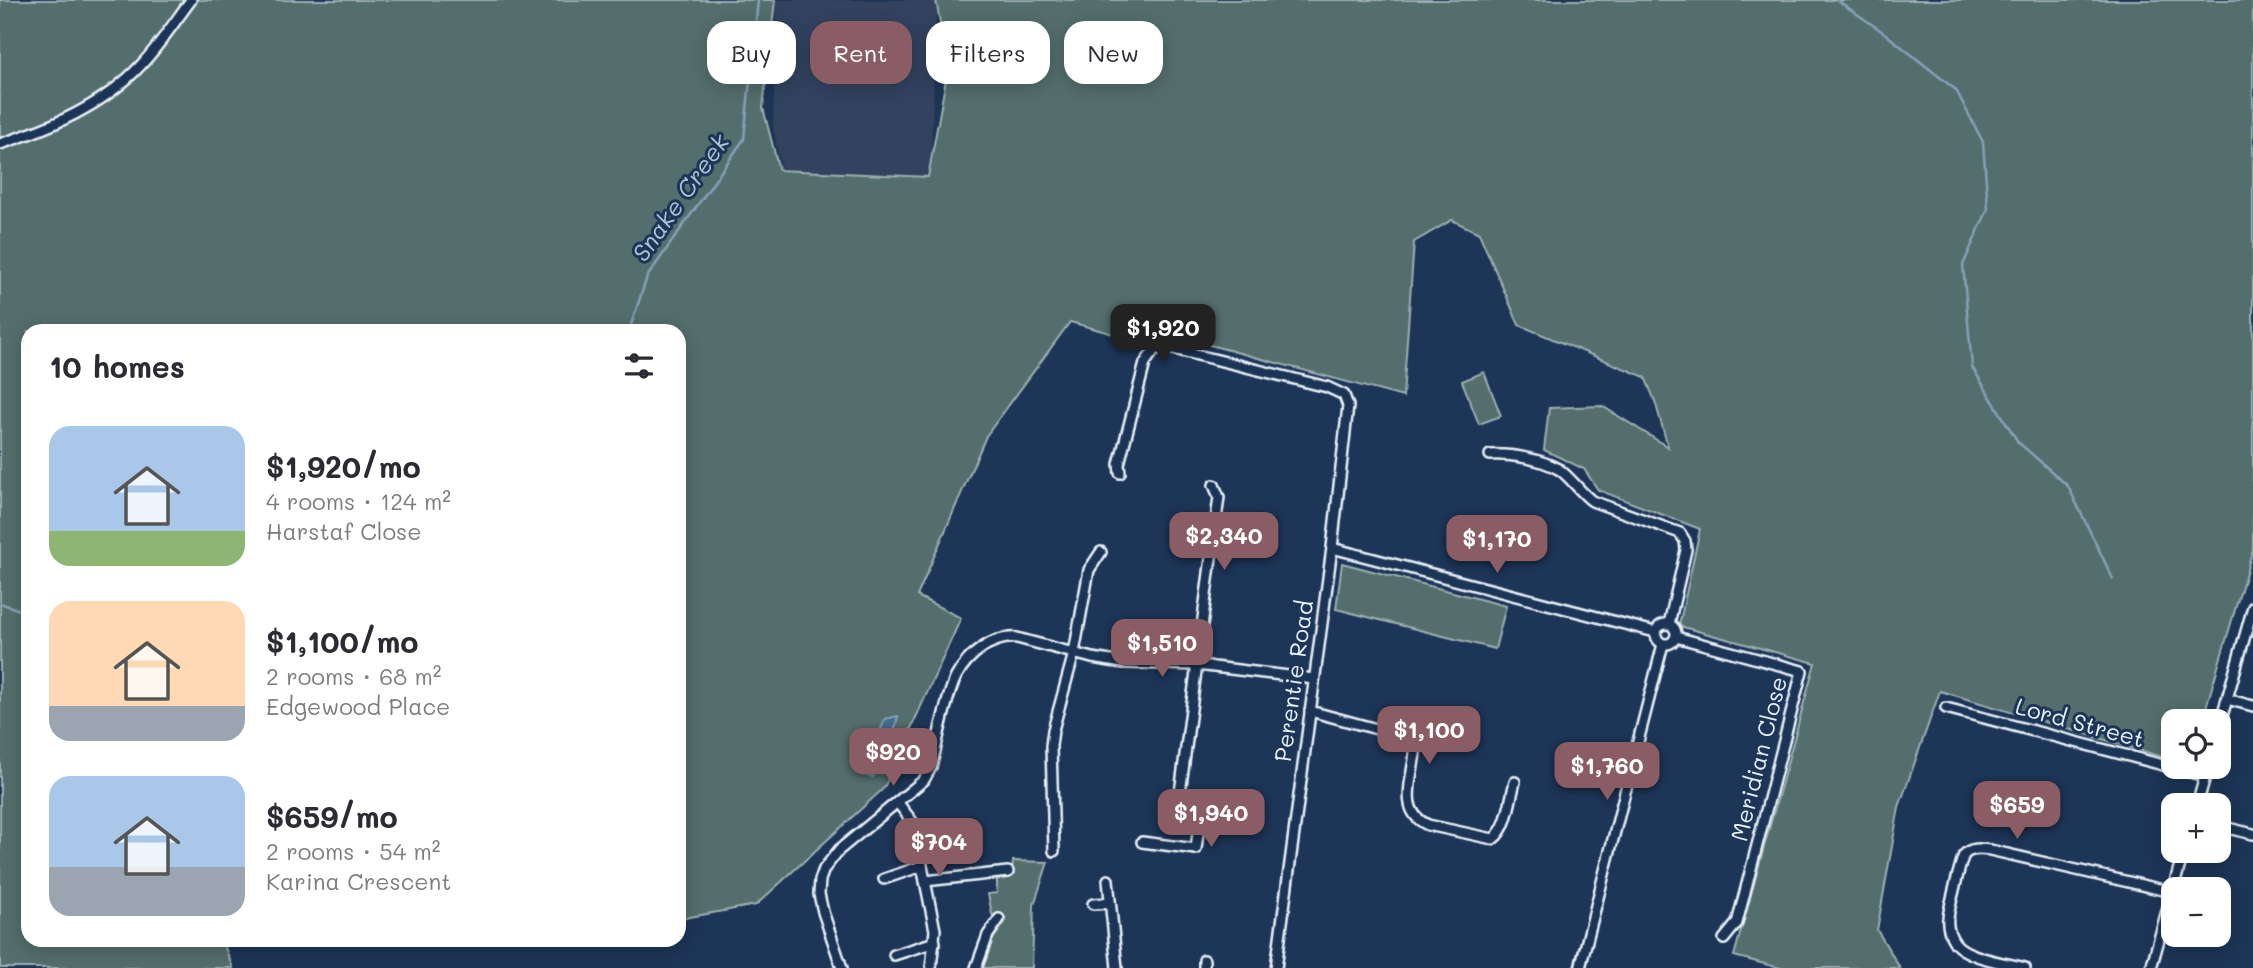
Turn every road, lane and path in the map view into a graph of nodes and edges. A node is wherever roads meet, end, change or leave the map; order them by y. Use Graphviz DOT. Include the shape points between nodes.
graph roads {
  1 [pos="191,0"];
  2 [pos="0,144"];
  3 [pos="1490,455"];
  4 [pos="1120,473"];
  5 [pos="1214,485"];
  6 [pos="1332,548"];
  7 [pos="1101,552"];
  8 [pos="2253,607"];
  9 [pos="1669,624"];
  10 [pos="1655,632"];
  11 [pos="1676,637"];
  12 [pos="1663,644"];
  13 [pos="1074,653"];
  14 [pos="1197,664"];
  15 [pos="1314,679"];
  16 [pos="2227,699"];
  17 [pos="2253,706"];
  18 [pos="1946,708"];
  19 [pos="2224,709"];
  20 [pos="1310,711"];
  21 [pos="2161,760"];
  22 [pos="1514,782"];
  23 [pos="898,803"];
  24 [pos="2231,829"];
  25 [pos="2253,834"];
  26 [pos="1142,842"];
  27 [pos="1054,851"];
  28 [pos="922,866"];
  29 [pos="1008,872"];
  30 [pos="884,879"];
  31 [pos="1108,880"];
  32 [pos="925,881"];
  33 [pos="2161,889"];
  34 [pos="1110,903"];
  35 [pos="1093,904"];
  36 [pos="999,919"];
  37 [pos="2161,930"];
  38 [pos="1724,939"];
  39 [pos="935,942"];
  40 [pos="894,956"];
  41 [pos="842,968"];
  42 [pos="931,968"];
  43 [pos="976,968"];
  44 [pos="1117,968"];
  45 [pos="1276,968"];
  46 [pos="1580,968"];
  47 [pos="2025,968"];
  48 [pos="2151,968"];
  1 -- 2 [label="street" via="142,64 102,99"];
  3 -- 9 [label="street" via="1508,454 1548,464 1592,501 1680,533 1686,550"];
  4 -- 6 [label="street, Perentie Road" via="1144,363 1155,349 1169,348 1340,391 1348,406"];
  5 -- 14 [label="street" via="1219,497"];
  6 -- 10 [label="street"];
  6 -- 15 [label="street, Perentie Road"];
  7 -- 13 [label="street" via="1089,570"];
  8 -- 16 [label="street"];
  9 -- 10 [label="street"];
  9 -- 11 [label="street"];
  10 -- 12 [label="street"];
  11 -- 12 [label="street"];
  11 -- 38 [label="street, Meridian Close" via="1802,671 1737,923"];
  12 -- 46 [label="street"];
  13 -- 14 [label="street" via="1123,663"];
  13 -- 23 [label="street" via="1005,637 979,650 956,677 931,767 924,780"];
  13 -- 27 [label="street" via="1051,746"];
  14 -- 15 [label="street"];
  14 -- 26 [label="street" via="1180,793 1191,799 1200,818 1196,849"];
  15 -- 20 [label="street, Perentie Road"];
  16 -- 17 [label="street"];
  16 -- 19 [label="street"];
  18 -- 21 [label="street, Lord Street"];
  20 -- 22 [label="street" via="1410,738 1415,754 1409,804 1418,821 1428,825 1493,839 1503,828"];
  20 -- 45 [label="street, Perentie Road"];
  23 -- 28 [label="street" via="915,824"];
  23 -- 41 [label="street" via="839,850 820,880 823,912"];
  24 -- 25 [label="street"];
  28 -- 30 [label="street"];
  28 -- 32 [label="street"];
  29 -- 32 [label="street"];
  31 -- 34 [label="street"];
  32 -- 39 [label="street"];
  33 -- 47 [label="street" via="1990,850 1971,850 1960,868 1948,918 1950,935 1967,952"];
  34 -- 35 [label="street"];
  34 -- 44 [label="street"];
  36 -- 43 [label="street"];
  37 -- 48 [label="street"];
  39 -- 40 [label="street"];
  39 -- 42 [label="street"];
}
